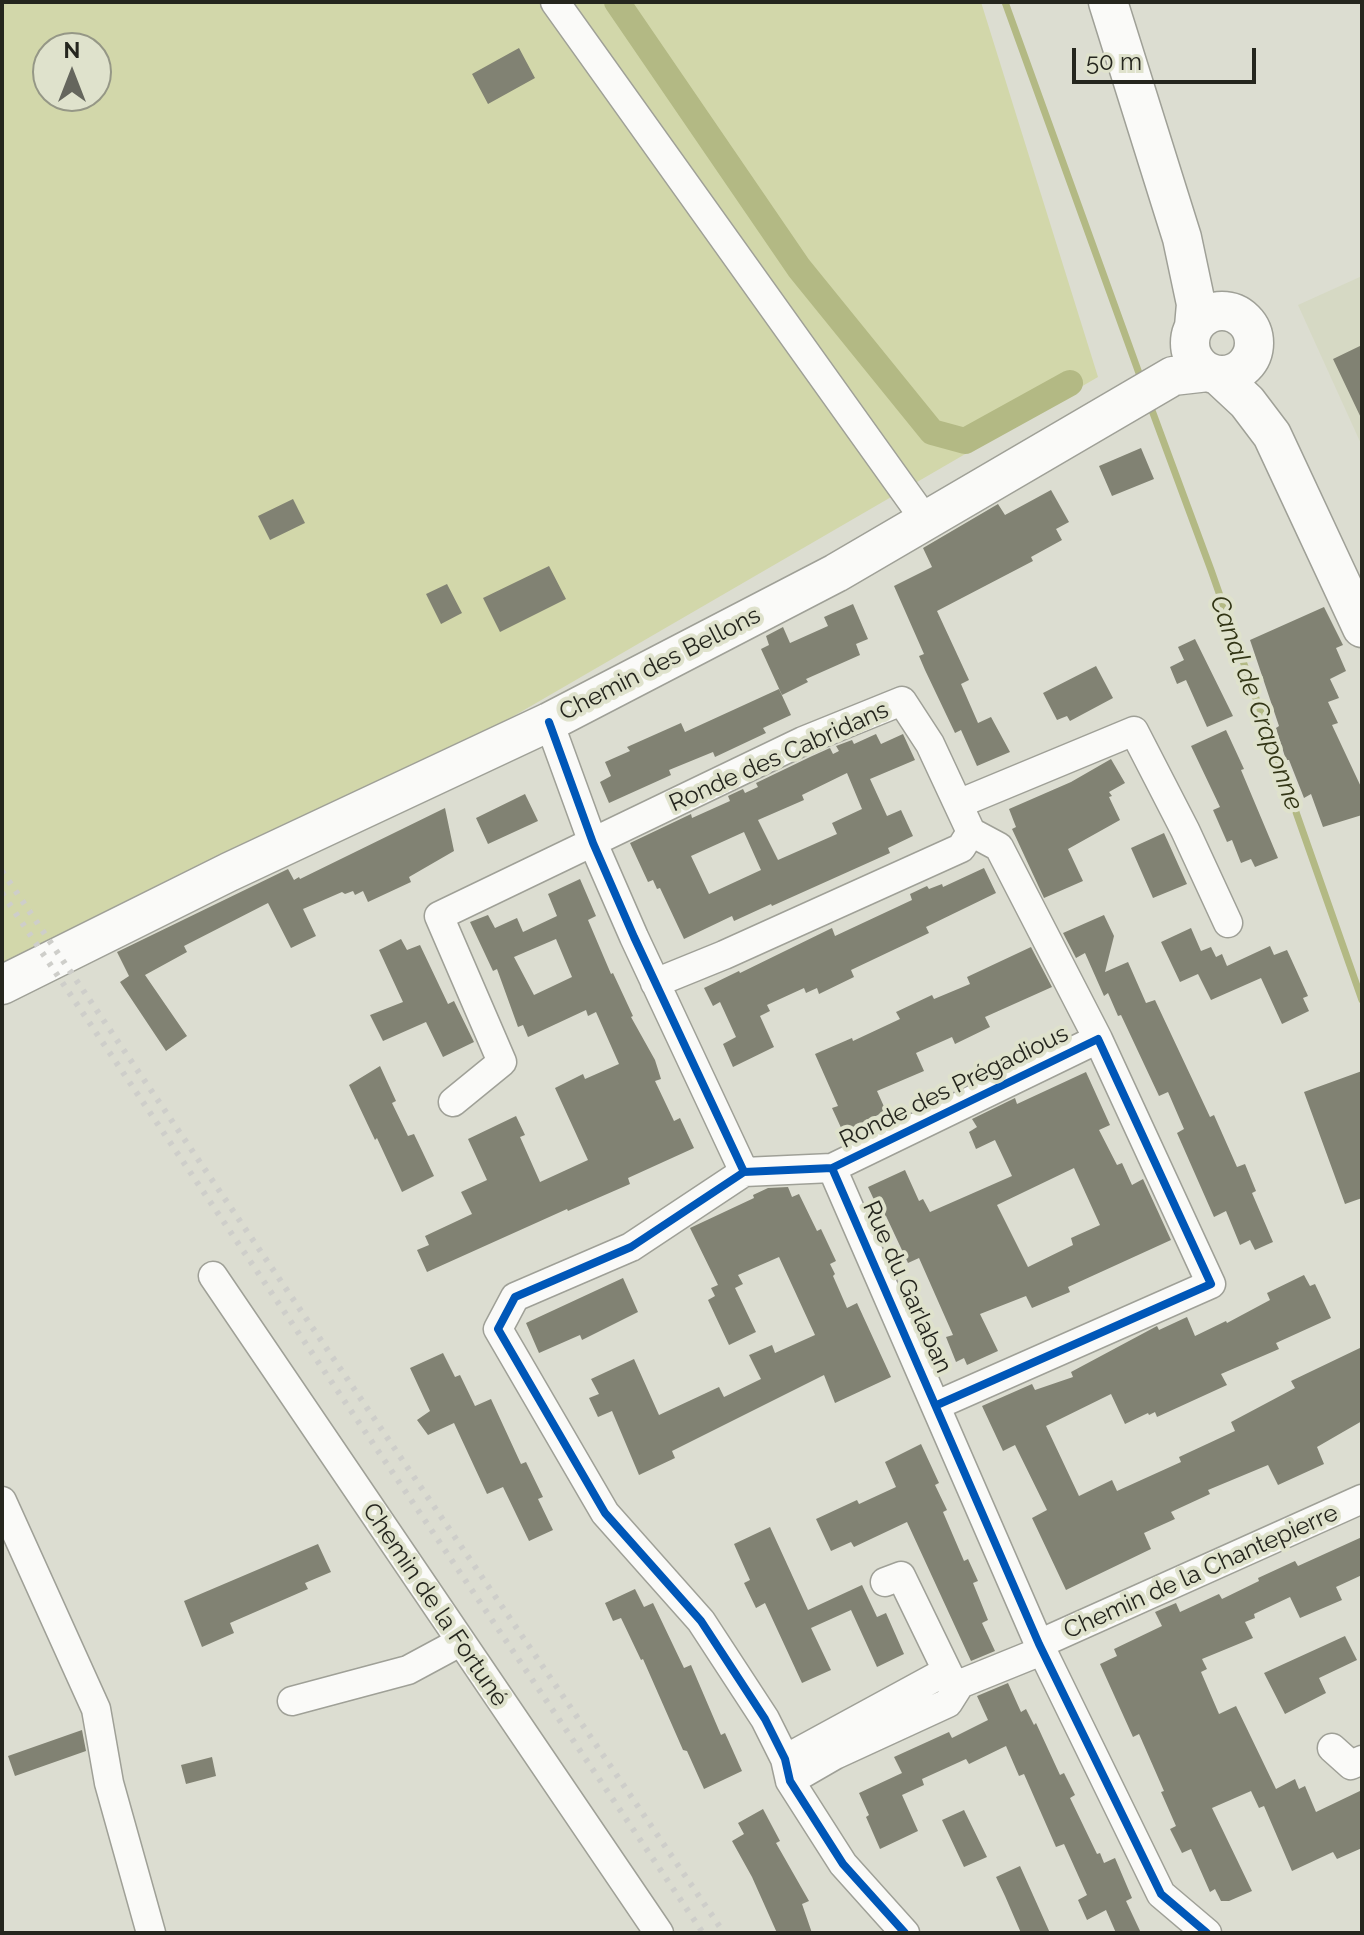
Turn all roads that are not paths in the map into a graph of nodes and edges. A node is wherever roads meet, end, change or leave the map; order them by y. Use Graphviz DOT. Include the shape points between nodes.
graph roads {
  1 [pos="555,2"];
  2 [pos="1108,2"];
  3 [pos="1182,238"];
  4 [pos="1231,312"];
  5 [pos="1253,354"];
  6 [pos="1197,360"];
  7 [pos="1272,435"];
  8 [pos="926,521"];
  9 [pos="1362,628"];
  10 [pos="549,722"];
  11 [pos="958,804"];
  12 [pos="971,832"];
  13 [pos="593,843"];
  14 [pos="1228,923"];
  15 [pos="655,983"];
  16 [pos="2,985"];
  17 [pos="1098,1039"];
  18 [pos="453,1102"];
  19 [pos="832,1168"];
  20 [pos="744,1172"];
  21 [pos="213,1276"];
  22 [pos="937,1405"];
  23 [pos="1362,1499"];
  24 [pos="2,1501"];
  25 [pos="885,1582"];
  26 [pos="460,1642"];
  27 [pos="1042,1647"];
  28 [pos="955,1680"];
  29 [pos="292,1701"];
  30 [pos="1332,1748"];
  31 [pos="1362,1760"];
  32 [pos="788,1770"];
  33 [pos="151,1933"];
  34 [pos="659,1933"];
  35 [pos="905,1933"];
  36 [pos="1207,1933"];
  1 -- 8 [label="street"];
  2 -- 3 [label="main road"];
  3 -- 4 [label="main road" via="1214,298"];
  3 -- 6 [label="main road" via="1196,304"];
  4 -- 5 [label="main road" via="1248,324"];
  4 -- 6 [label="main road" via="1210,313"];
  5 -- 6 [label="main road" via="1239,371"];
  5 -- 7 [label="main road"];
  6 -- 7 [label="main road" via="1247,402"];
  6 -- 8 [label="main road, Chemin des Bellons"];
  7 -- 9 [label="main road"];
  8 -- 10 [label="main road, Chemin des Bellons"];
  10 -- 13 [label="street"];
  10 -- 16 [label="main road, Chemin des Bellons"];
  11 -- 12 [label="street, Ronde des Cabridans"];
  11 -- 13 [label="street, Ronde des Cabridans" via="930,744 902,701 803,741"];
  11 -- 14 [label="street" via="1134,731"];
  12 -- 15 [label="street" via="961,848"];
  12 -- 17 [label="street" via="999,847"];
  13 -- 15 [label="street"];
  13 -- 18 [label="street" via="439,916 502,1062"];
  15 -- 20 [label="street"];
  17 -- 19 [label="street, Ronde des Prégadious"];
  17 -- 22 [label="street, Ronde des Prégadious" via="1211,1284"];
  19 -- 20 [label="street"];
  19 -- 22 [label="street, Rue du Garlaban"];
  20 -- 32 [label="street" via="631,1247 515,1297 498,1329 605,1513 701,1621 746,1689"];
  21 -- 26 [label="street, Chemin de la Fortuné"];
  22 -- 27 [label="street, Rue du Garlaban"];
  23 -- 27 [label="street, Chemin de la Chantepierre"];
  24 -- 33 [label="street" via="96,1709 109,1783"];
  25 -- 28 [label="street" via="901,1576"];
  26 -- 29 [label="street" via="408,1670"];
  26 -- 34 [label="street, Chemin de la Fortuné"];
  27 -- 28 [label="street, Chemin de la Chantepierre"];
  27 -- 36 [label="street, Rue du Garlaban" via="1161,1894"];
  28 -- 32 [label="street" via="948,1703 835,1755"];
  30 -- 31 [label="street" via="1351,1765"];
  32 -- 35 [label="street" via="843,1864"];
}
